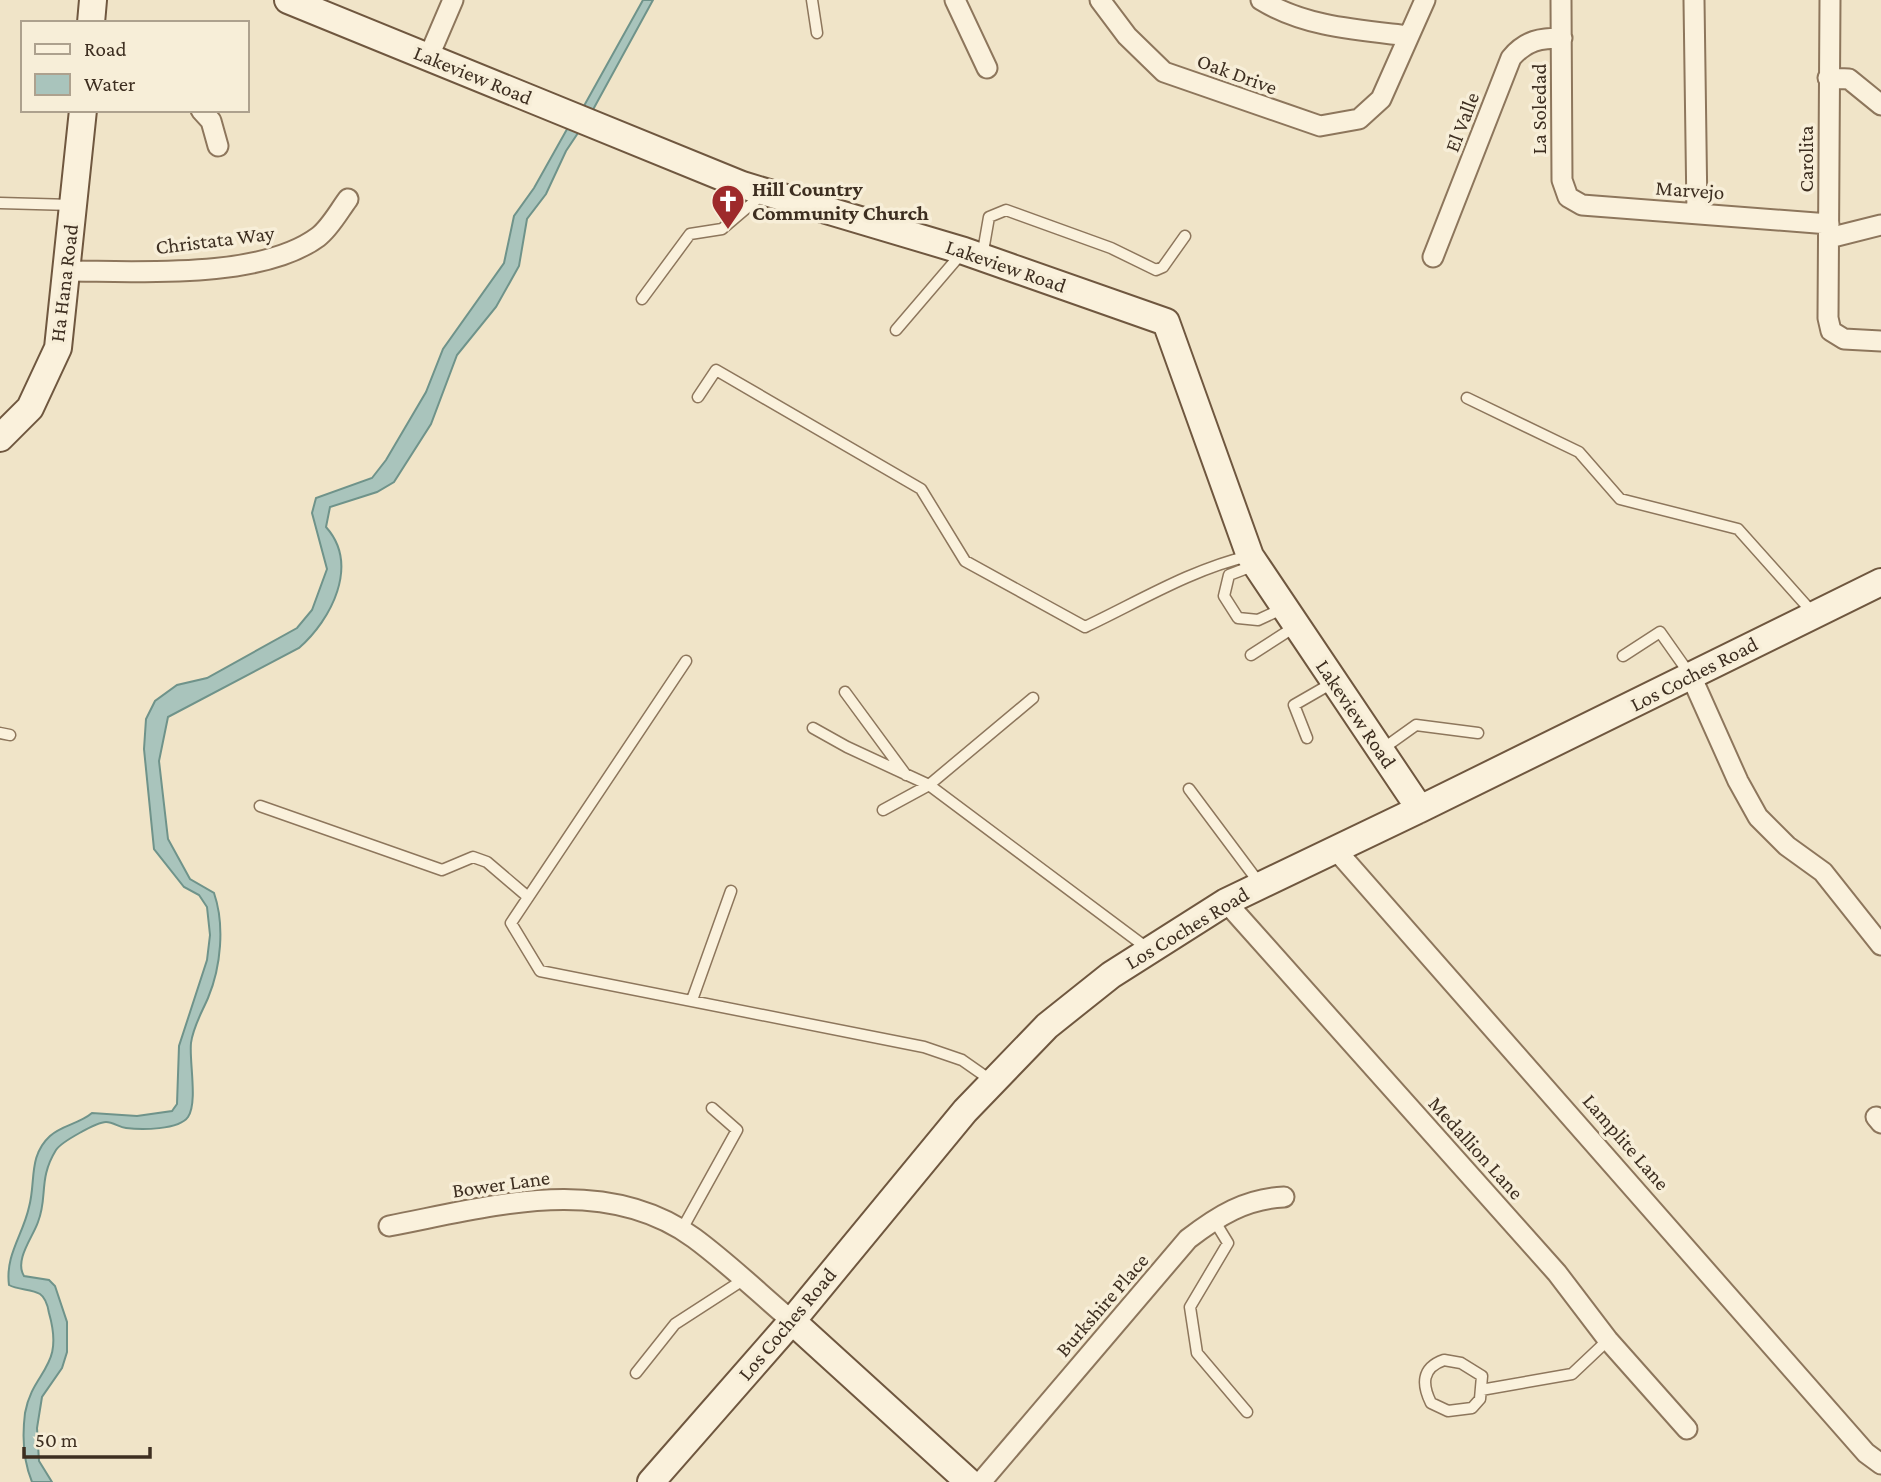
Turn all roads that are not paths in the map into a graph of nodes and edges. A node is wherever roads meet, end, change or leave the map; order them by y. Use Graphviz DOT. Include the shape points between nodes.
graph roads {
  1 [pos="93,0"];
  2 [pos="288,0"];
  3 [pos="453,0"];
  4 [pos="812,0"];
  5 [pos="955,0"];
  6 [pos="1100,0"];
  7 [pos="1261,0"];
  8 [pos="1425,0"];
  9 [pos="1561,0"];
  10 [pos="1694,0"];
  11 [pos="1830,0"];
  12 [pos="91,21"];
  13 [pos="817,33"];
  14 [pos="1409,36"];
  15 [pos="1562,38"];
  16 [pos="429,56"];
  17 [pos="988,68"];
  18 [pos="1828,78"];
  19 [pos="1881,105"];
  20 [pos="83,112"];
  21 [pos="203,112"];
  22 [pos="218,146"];
  23 [pos="1562,180"];
  24 [pos="765,192"];
  25 [pos="348,199"];
  26 [pos="0,203"];
  27 [pos="73,205"];
  28 [pos="1698,212"];
  29 [pos="1881,225"];
  30 [pos="1829,231"];
  31 [pos="1185,236"];
  32 [pos="973,254"];
  33 [pos="1433,257"];
  34 [pos="65,271"];
  35 [pos="642,299"];
  36 [pos="897,330"];
  37 [pos="1881,341"];
  38 [pos="698,397"];
  39 [pos="1466,398"];
  40 [pos="0,438"];
  41 [pos="1253,560"];
  42 [pos="1881,582"];
  43 [pos="1813,614"];
  44 [pos="1290,616"];
  45 [pos="1251,655"];
  46 [pos="1623,656"];
  47 [pos="686,661"];
  48 [pos="1691,676"];
  49 [pos="1335,682"];
  50 [pos="845,692"];
  51 [pos="1033,698"];
  52 [pos="813,728"];
  53 [pos="1478,733"];
  54 [pos="1307,738"];
  55 [pos="1380,750"];
  56 [pos="906,776"];
  57 [pos="929,785"];
  58 [pos="1189,789"];
  59 [pos="260,806"];
  60 [pos="1420,809"];
  61 [pos="883,810"];
  62 [pos="1336,850"];
  63 [pos="1261,884"];
  64 [pos="731,891"];
  65 [pos="528,897"];
  66 [pos="1226,902"];
  67 [pos="1881,945"];
  68 [pos="1148,949"];
  69 [pos="692,1000"];
  70 [pos="992,1081"];
  71 [pos="712,1108"];
  72 [pos="1284,1197"];
  73 [pos="1214,1219"];
  74 [pos="389,1226"];
  75 [pos="681,1231"];
  76 [pos="743,1280"];
  77 [pos="792,1321"];
  78 [pos="1608,1340"];
  79 [pos="636,1373"];
  80 [pos="1481,1390"];
  81 [pos="1248,1412"];
  82 [pos="1687,1429"];
  83 [pos="1881,1464"];
  84 [pos="650,1482"];
  85 [pos="969,1482"];
  86 [pos="981,1482"];
  1 -- 12 [label="street"];
  2 -- 16 [label="street, Lakeview Road"];
  3 -- 16 [label="street"];
  4 -- 13 [label="lane"];
  5 -- 17 [label="street"];
  6 -- 14 [label="street, Oak Drive" via="1127,36 1164,72 1320,126 1359,119 1381,99"];
  7 -- 14 [label="street" via="1329,27"];
  8 -- 14 [label="street"];
  9 -- 15 [label="street, La Soledad"];
  10 -- 28 [label="street"];
  11 -- 18 [label="street, Carolita"];
  15 -- 23 [label="street, La Soledad"];
  15 -- 33 [label="street, El Valle" via="1540,38 1520,47 1511,58"];
  16 -- 24 [label="street, Lakeview Road"];
  18 -- 19 [label="street" via="1849,79"];
  18 -- 30 [label="street, Carolita"];
  20 -- 27 [label="street, Ha Hana Road"];
  21 -- 22 [label="street" via="211,121"];
  23 -- 28 [label="street, Marvejo" via="1569,197 1582,205"];
  24 -- 32 [label="street, Lakeview Road"];
  24 -- 35 [label="lane" via="722,229 690,234"];
  25 -- 34 [label="street, Christata Way" via="320,235 294,252 270,259 183,271"];
  26 -- 27 [label="lane"];
  27 -- 34 [label="street, Ha Hana Road"];
  28 -- 30 [label="street, Marvejo"];
  29 -- 30 [label="street, Marvejo"];
  30 -- 37 [label="street, Carolita" via="1831,331 1844,339"];
  31 -- 32 [label="lane" via="1156,270 1111,248 1006,210 989,217"];
  32 -- 36 [label="lane"];
  32 -- 41 [label="street, Lakeview Road" via="1166,322"];
  34 -- 40 [label="street, Ha Hana Road" via="58,348 30,408"];
  38 -- 41 [label="lane" via="716,370 921,489 965,561 1085,627 1226,561"];
  39 -- 43 [label="lane" via="1579,452 1620,499 1738,529"];
  41 -- 44 [label="street, Lakeview Road"];
  41 -- 44 [label="lane" via="1229,575 1224,596 1238,618"];
  42 -- 43 [label="street, Los Coches Road"];
  43 -- 48 [label="street, Los Coches Road"];
  44 -- 45 [label="lane"];
  44 -- 49 [label="street, Lakeview Road"];
  46 -- 48 [label="lane" via="1660,632"];
  47 -- 65 [label="lane"];
  48 -- 60 [label="street, Los Coches Road"];
  48 -- 67 [label="street" via="1758,817 1823,872"];
  49 -- 54 [label="lane" via="1294,705"];
  49 -- 55 [label="street, Lakeview Road"];
  50 -- 56 [label="lane"];
  51 -- 57 [label="lane"];
  52 -- 56 [label="lane"];
  53 -- 55 [label="lane" via="1416,725"];
  55 -- 60 [label="street, Lakeview Road"];
  56 -- 57 [label="lane"];
  57 -- 61 [label="lane"];
  57 -- 68 [label="lane"];
  58 -- 63 [label="lane"];
  59 -- 65 [label="lane" via="442,870 473,857 487,862"];
  60 -- 62 [label="street, Los Coches Road"];
  62 -- 63 [label="street, Los Coches Road"];
  62 -- 83 [label="street, Lamplite Lane" via="1866,1453"];
  63 -- 66 [label="street, Los Coches Road"];
  64 -- 69 [label="lane"];
  65 -- 69 [label="lane" via="511,923 540,971"];
  66 -- 68 [label="street, Los Coches Road"];
  66 -- 78 [label="street, Medallion Lane" via="1557,1273"];
  68 -- 70 [label="street, Los Coches Road" via="1074,1003"];
  69 -- 70 [label="lane" via="924,1047 962,1060"];
  70 -- 77 [label="street, Los Coches Road"];
  71 -- 75 [label="lane" via="737,1130"];
  72 -- 73 [label="street, Burkshire Place" via="1250,1202"];
  73 -- 81 [label="lane" via="1228,1243 1190,1307 1197,1353"];
  73 -- 86 [label="street, Burkshire Place" via="1188,1240"];
  74 -- 75 [label="street, Bower Lane" via="536,1199 570,1198 616,1203"];
  75 -- 76 [label="street, Bower Lane"];
  76 -- 77 [label="street, Bower Lane"];
  76 -- 79 [label="lane" via="676,1324"];
  77 -- 84 [label="street, Los Coches Road"];
  77 -- 85 [label="street"];
  78 -- 80 [label="lane" via="1572,1374"];
  78 -- 82 [label="street, Medallion Lane"];
  80 -- 80 [label="lane" via="1482,1376 1461,1363 1444,1360 1427,1373 1423,1387 1431,1403 1448,1411 1472,1408"];
}
